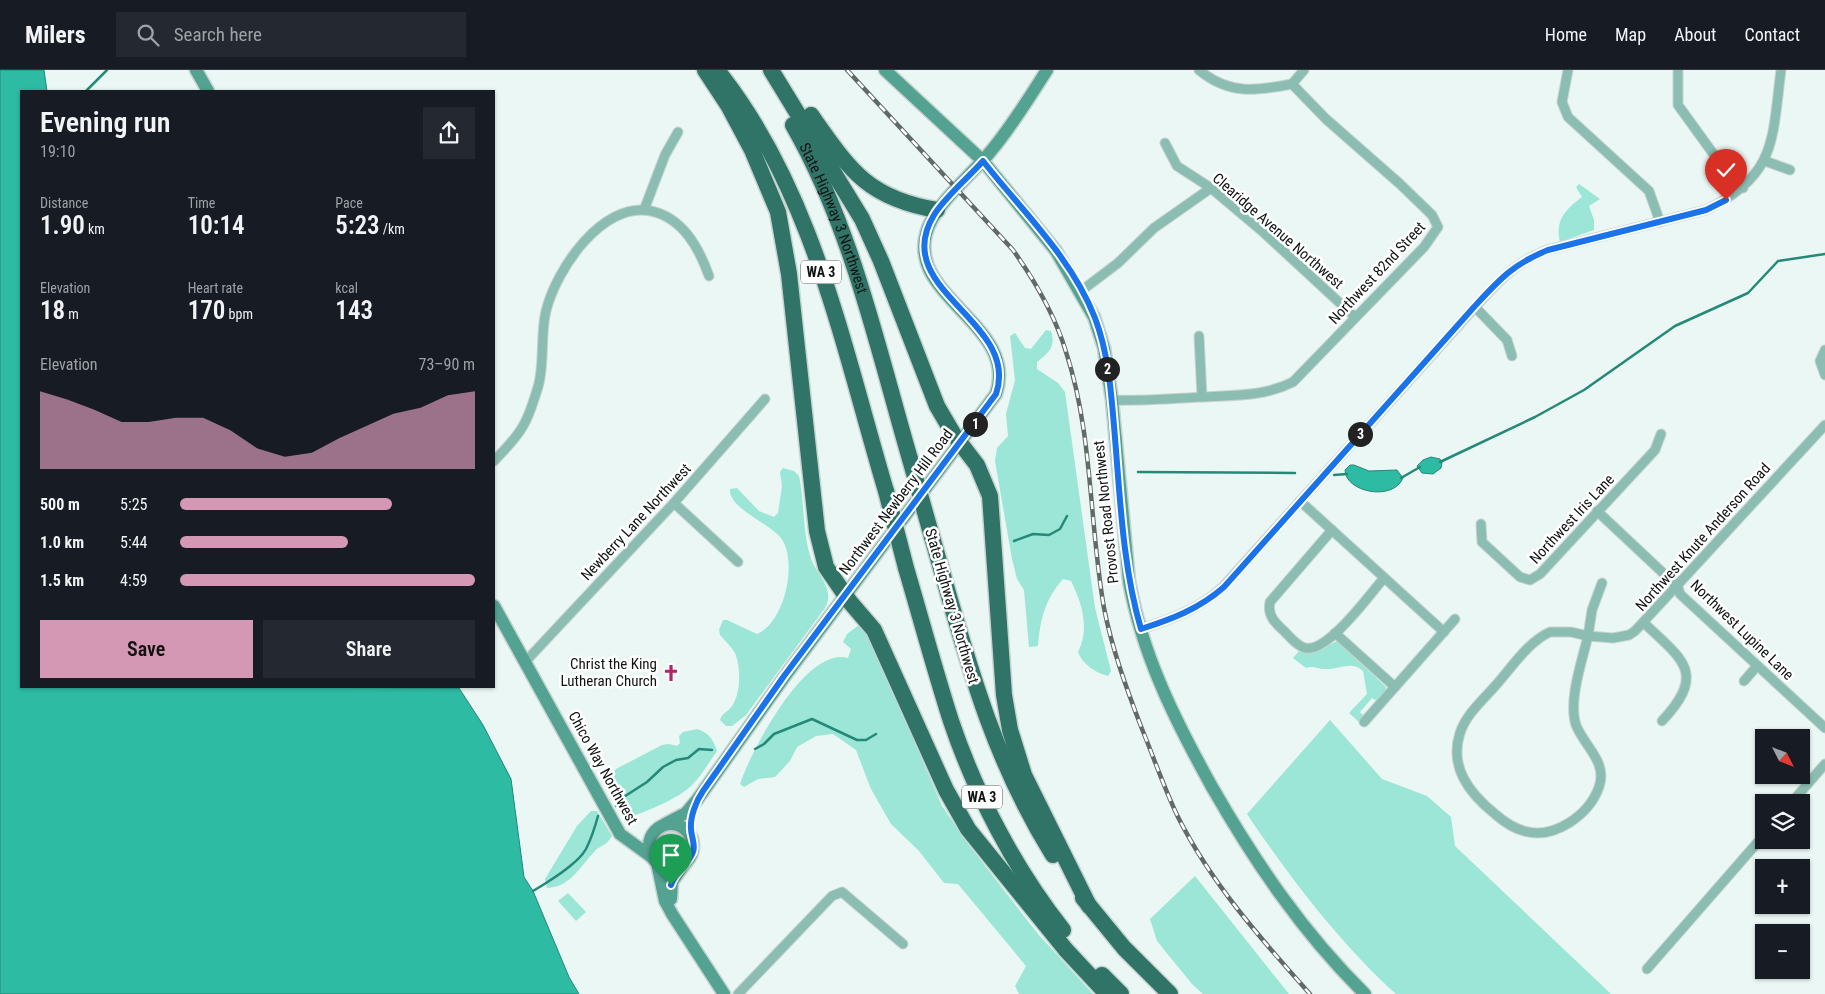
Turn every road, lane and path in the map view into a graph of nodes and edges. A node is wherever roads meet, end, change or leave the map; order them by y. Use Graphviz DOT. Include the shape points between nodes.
graph roads {
  1 [pos="196,70"];
  2 [pos="705,70"];
  3 [pos="717,70"];
  4 [pos="759,70"];
  5 [pos="771,70"];
  6 [pos="780,70"];
  7 [pos="1047,70"];
  8 [pos="1199,70"];
  9 [pos="1304,70"];
  10 [pos="1568,70"];
  11 [pos="1780,70"];
  12 [pos="888,71"];
  13 [pos="1678,71"];
  14 [pos="1292,84"];
  15 [pos="207,90"];
  16 [pos="678,132"];
  17 [pos="1165,143"];
  18 [pos="983,161"];
  19 [pos="1765,161"];
  20 [pos="1790,170"];
  21 [pos="1211,188"];
  22 [pos="1743,188"];
  23 [pos="644,210"];
  24 [pos="938,210"];
  25 [pos="1660,222"];
  26 [pos="709,276"];
  27 [pos="1080,291"];
  28 [pos="1474,307"];
  29 [pos="1355,317"];
  30 [pos="1199,336"];
  31 [pos="1825,350"];
  32 [pos="1512,356"];
  33 [pos="1825,375"];
  34 [pos="1202,397"];
  35 [pos="765,398"];
  36 [pos="1112,400"];
  37 [pos="1825,425"];
  38 [pos="1661,434"];
  39 [pos="961,444"];
  40 [pos="495,460"];
  41 [pos="1300,501"];
  42 [pos="674,503"];
  43 [pos="1597,511"];
  44 [pos="1481,524"];
  45 [pos="1332,530"];
  46 [pos="738,562"];
  47 [pos="1384,578"];
  48 [pos="1602,584"];
  49 [pos="1678,587"];
  50 [pos="846,596"];
  51 [pos="495,608"];
  52 [pos="1455,619"];
  53 [pos="1644,622"];
  54 [pos="1141,629"];
  55 [pos="1444,632"];
  56 [pos="1336,633"];
  57 [pos="1588,636"];
  58 [pos="525,662"];
  59 [pos="1756,666"];
  60 [pos="1744,681"];
  61 [pos="1395,687"];
  62 [pos="1662,721"];
  63 [pos="1364,722"];
  64 [pos="1825,728"];
  65 [pos="1825,764"];
  66 [pos="1799,794"];
  67 [pos="697,800"];
  68 [pos="660,828"];
  69 [pos="693,839"];
  70 [pos="626,840"];
  71 [pos="1755,845"];
  72 [pos="655,861"];
  73 [pos="684,864"];
  74 [pos="1088,906"];
  75 [pos="672,914"];
  76 [pos="903,944"];
  77 [pos="1647,969"];
  78 [pos="724,994"];
  79 [pos="738,994"];
  80 [pos="1107,994"];
  81 [pos="1121,994"];
  82 [pos="1170,994"];
  83 [pos="1365,994"];
  1 -- 15 [label="main road"];
  2 -- 50 [label="highway" via="752,150 778,212 787,254 818,540 826,567"];
  3 -- 81 [label="highway, State Highway 3 Northwest / WA 3, bridge" via="768,148 811,242 951,720 980,792 1010,850 1046,908"];
  4 -- 74 [label="highway, State Highway 3 Northwest / WA 3, bridge" via="812,158 836,213 977,693 998,750 1039,832"];
  5 -- 39 [label="highway" via="862,219 937,406"];
  6 -- 24 [label="highway" via="839,155 859,178 895,199"];
  7 -- 18 [label="main road, Northwest Newberry Hill Road"];
  8 -- 14 [label="street" via="1234,90"];
  9 -- 14 [label="street"];
  10 -- 25 [label="street" via="1562,102 1568,117 1649,191"];
  11 -- 19 [label="street" via="1770,147"];
  12 -- 18 [label="main road, Provost Road Northwest"];
  13 -- 22 [label="street" via="1678,105"];
  14 -- 29 [label="street, Northwest 82nd Street" via="1326,119 1400,184 1432,216 1438,227 1424,247"];
  16 -- 23 [label="street" via="665,155"];
  17 -- 21 [label="street, Clearidge Avenue Northwest" via="1178,166"];
  18 -- 24 [label="main road, Northwest Newberry Hill Road"];
  18 -- 27 [label="main road, Provost Road Northwest" via="1056,251"];
  19 -- 20 [label="street"];
  19 -- 22 [label="street"];
  21 -- 27 [label="street" via="1154,228 1118,263"];
  21 -- 29 [label="street, Clearidge Avenue Northwest"];
  22 -- 25 [label="street" via="1706,210"];
  23 -- 26 [label="street" via="660,213 691,238"];
  23 -- 40 [label="street" via="632,211 605,224 568,260 546,311 539,384 530,411 524,426"];
  24 -- 39 [label="main road, Northwest Newberry Hill Road" via="925,237 927,265 990,344 999,366 996,394"];
  25 -- 28 [label="street" via="1592,238 1526,259"];
  27 -- 36 [label="main road, Provost Road Northwest" via="1094,317 1104,348"];
  28 -- 32 [label="street" via="1507,340"];
  28 -- 41 [label="street"];
  29 -- 34 [label="street, Northwest 82nd Street" via="1293,382 1265,393"];
  30 -- 34 [label="street"];
  31 -- 33 [label="street" via="1820,361"];
  34 -- 36 [label="street, Northwest 82nd Street"];
  35 -- 42 [label="street, Newberry Lane Northwest"];
  36 -- 54 [label="main road, Provost Road Northwest" via="1126,560"];
  37 -- 49 [label="street, Northwest Knute Anderson Road"];
  38 -- 43 [label="street, Northwest Iris Lane" via="1655,450"];
  39 -- 50 [label="main road, Northwest Newberry Hill Road"];
  39 -- 74 [label="highway" via="977,465 990,496 1004,695 1014,745 1024,775"];
  41 -- 45 [label="street"];
  41 -- 54 [label="street" via="1214,596 1185,614"];
  42 -- 46 [label="street"];
  42 -- 58 [label="street, Newberry Lane Northwest"];
  43 -- 44 [label="street, Northwest Iris Lane" via="1540,574 1530,580 1520,577 1482,542"];
  43 -- 49 [label="street, Northwest Lupine Lane"];
  45 -- 47 [label="street"];
  45 -- 56 [label="street" via="1274,594 1269,606 1275,623 1304,648 1319,647"];
  47 -- 55 [label="street"];
  47 -- 56 [label="street"];
  48 -- 57 [label="street" via="1592,610"];
  49 -- 53 [label="street, Northwest Knute Anderson Road"];
  49 -- 59 [label="street, Northwest Lupine Lane" via="1680,594"];
  50 -- 67 [label="main road, Northwest Newberry Hill Road"];
  50 -- 80 [label="highway" via="874,630 946,790 968,829 1066,950"];
  51 -- 58 [label="main road, Chico Way Northwest"];
  52 -- 55 [label="street"];
  53 -- 57 [label="street, Northwest Knute Anderson Road" via="1622,638"];
  53 -- 62 [label="street" via="1678,656 1687,677 1684,692 1675,708"];
  54 -- 83 [label="main road, Provost Road Northwest" via="1156,676 1190,748 1240,835 1289,909"];
  55 -- 61 [label="street"];
  56 -- 61 [label="street"];
  57 -- 57 [label="street, Northwest Knute Anderson Road" via="1571,632 1550,632 1541,636 1465,720 1460,731 1457,761 1467,787 1498,817 1524,832 1538,833 1567,824 1593,800 1600,785 1600,767 1576,725 1573,711"];
  58 -- 70 [label="main road, Chico Way Northwest"];
  59 -- 60 [label="street"];
  59 -- 64 [label="street, Northwest Lupine Lane"];
  61 -- 63 [label="street"];
  65 -- 66 [label="street"];
  67 -- 68 [label="main road, Northwest Newberry Hill Road" via="686,813"];
  67 -- 69 [label="main road, Northwest Newberry Hill Road" via="690,828"];
  68 -- 69 [label="main road" via="681,825"];
  68 -- 70 [label="main road, Chico Way Northwest" via="642,840"];
  68 -- 72 [label="main road" via="649,846"];
  69 -- 73 [label="main road" via="692,853"];
  70 -- 72 [label="main road, Chico Way Northwest"];
  71 -- 77 [label="street"];
  72 -- 73 [label="main road" via="670,868"];
  72 -- 75 [label="main road"];
  73 -- 75 [label="main road" via="671,885"];
  74 -- 82 [label="highway, State Highway 3 Northwest / WA 3"];
  75 -- 78 [label="main road"];
  76 -- 79 [label="street" via="842,892 832,896"];
}
